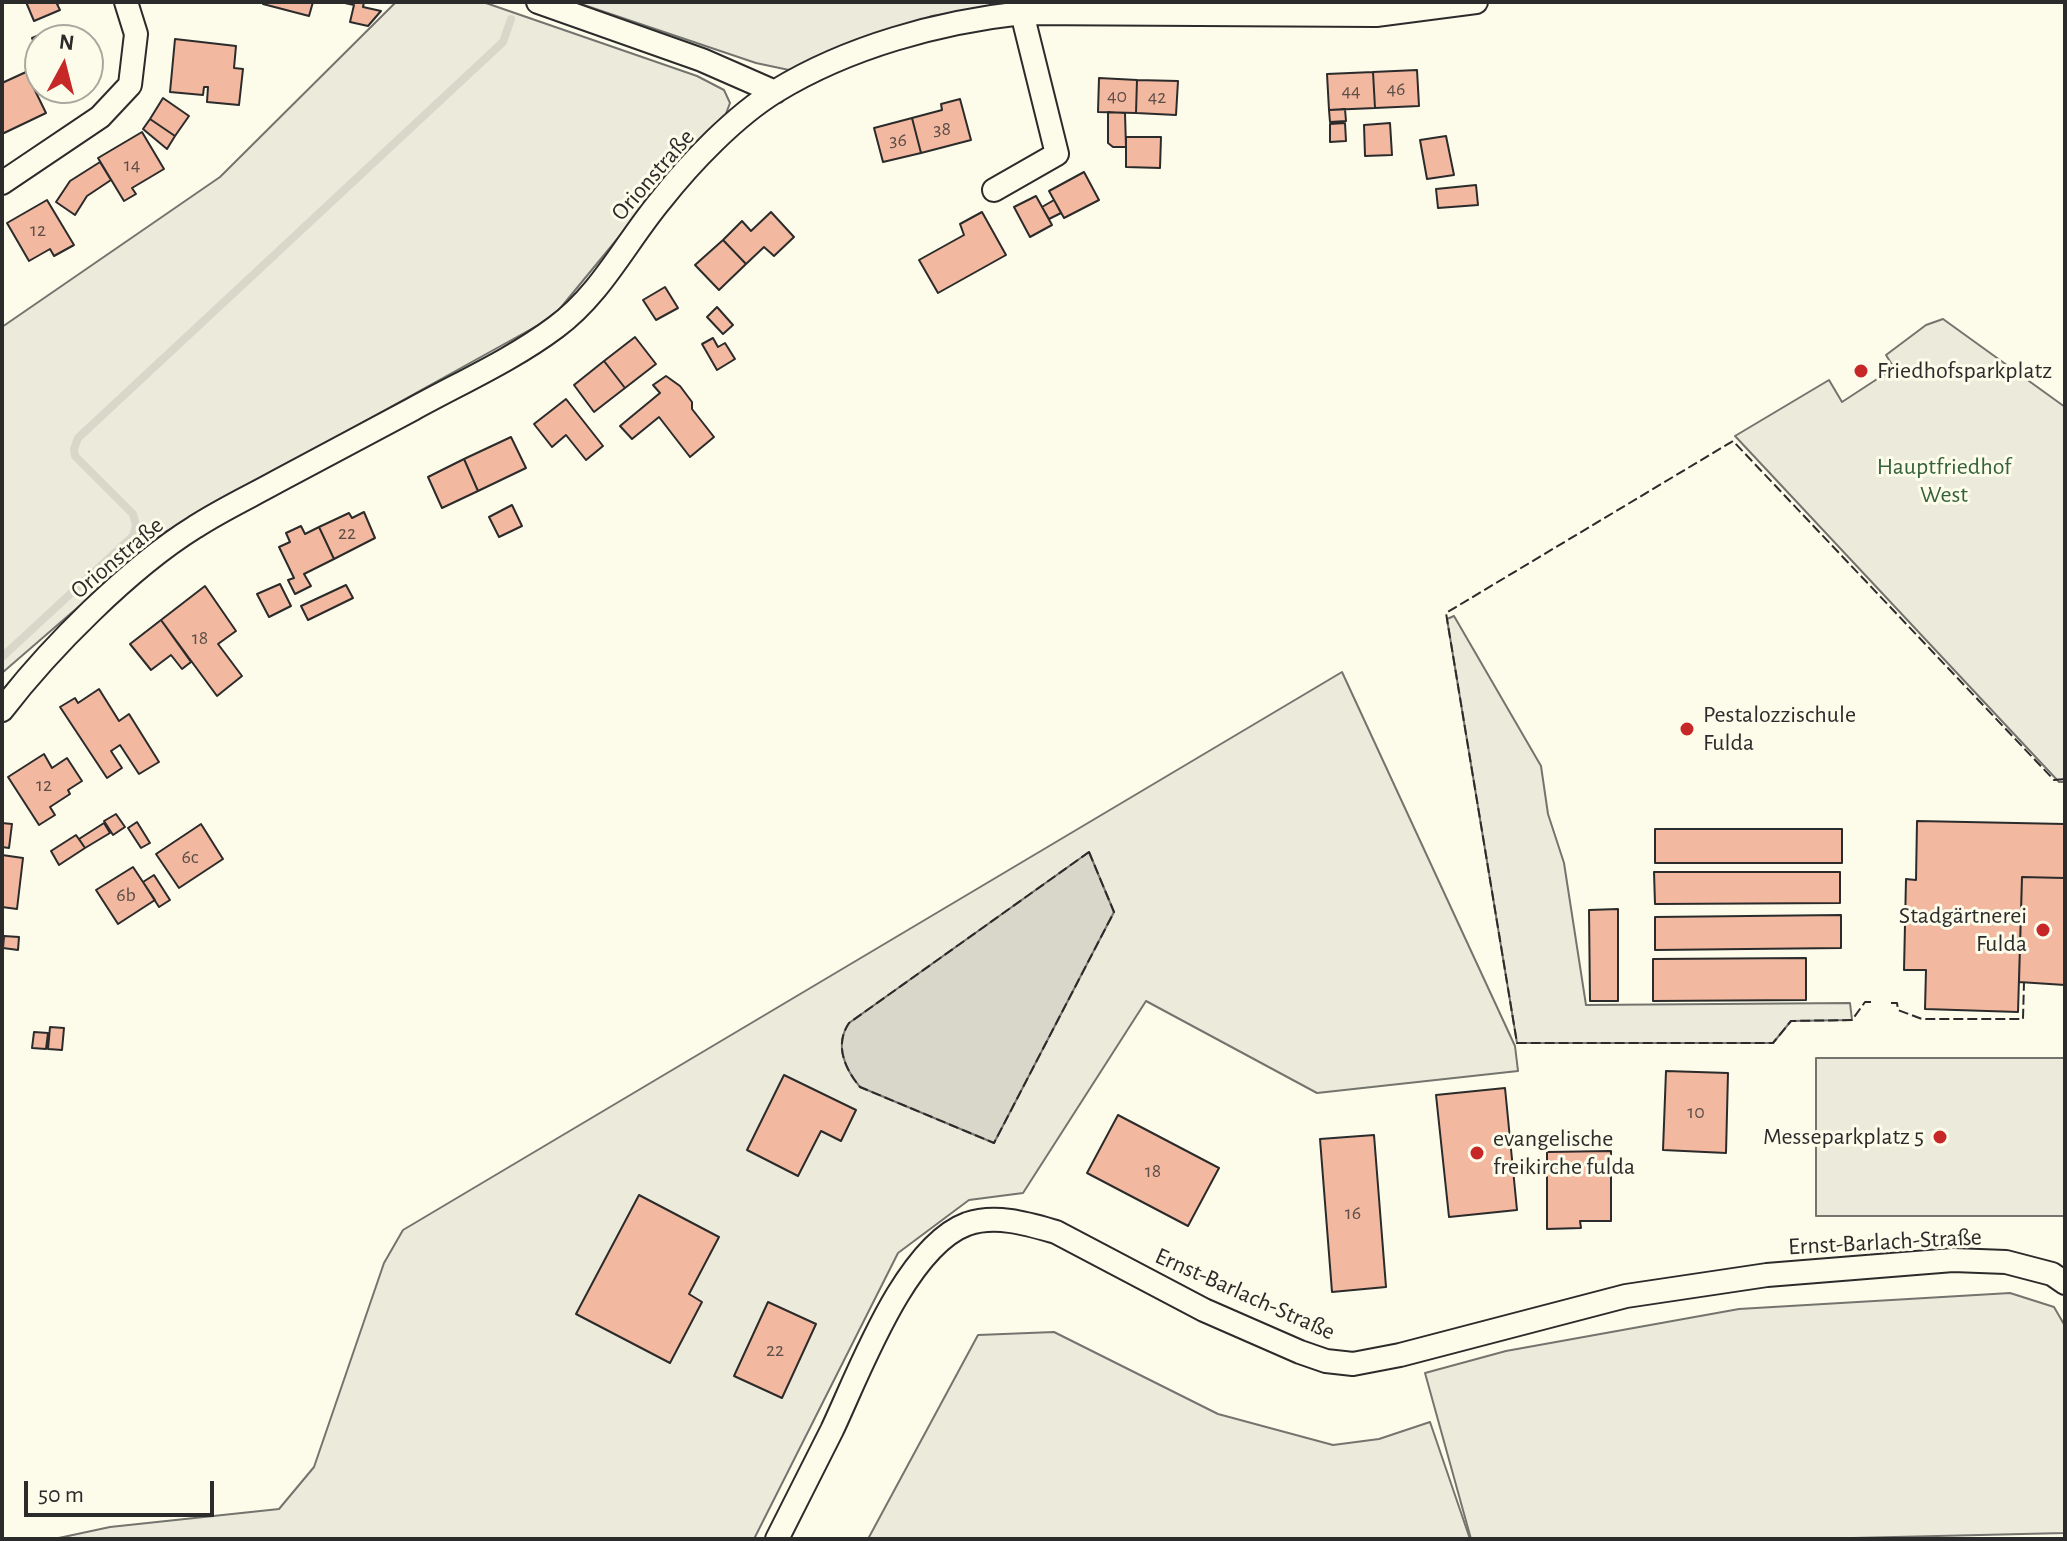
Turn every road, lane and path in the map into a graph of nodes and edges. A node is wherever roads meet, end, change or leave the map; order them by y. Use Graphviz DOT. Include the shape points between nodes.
graph roads {
  1 [pos="126,2"];
  2 [pos="538,2"];
  3 [pos="1476,2"];
  4 [pos="1022,13"];
  5 [pos="775,92"];
  6 [pos="2,183"];
  7 [pos="994,190"];
  8 [pos="2,710"];
  9 [pos="2065,1283"];
  10 [pos="777,1539"];
  1 -- 6 [label="street" via="136,34 130,85 100,117"];
  2 -- 5 [label="street"];
  3 -- 4 [label="street, Orionstraße" via="1376,15"];
  4 -- 5 [label="street, Orionstraße" via="981,18 868,48"];
  4 -- 7 [label="street" via="1057,154"];
  5 -- 8 [label="street, Orionstraße" via="682,174 594,292 556,328 193,528 75,628"];
  9 -- 10 [label="street, Ernst-Barlach-Straße" via="2052,1274 2006,1262 1953,1260 1767,1275 1626,1296 1353,1364 1300,1352 1204,1310 1056,1232 987,1220 946,1236 893,1300"];
}
